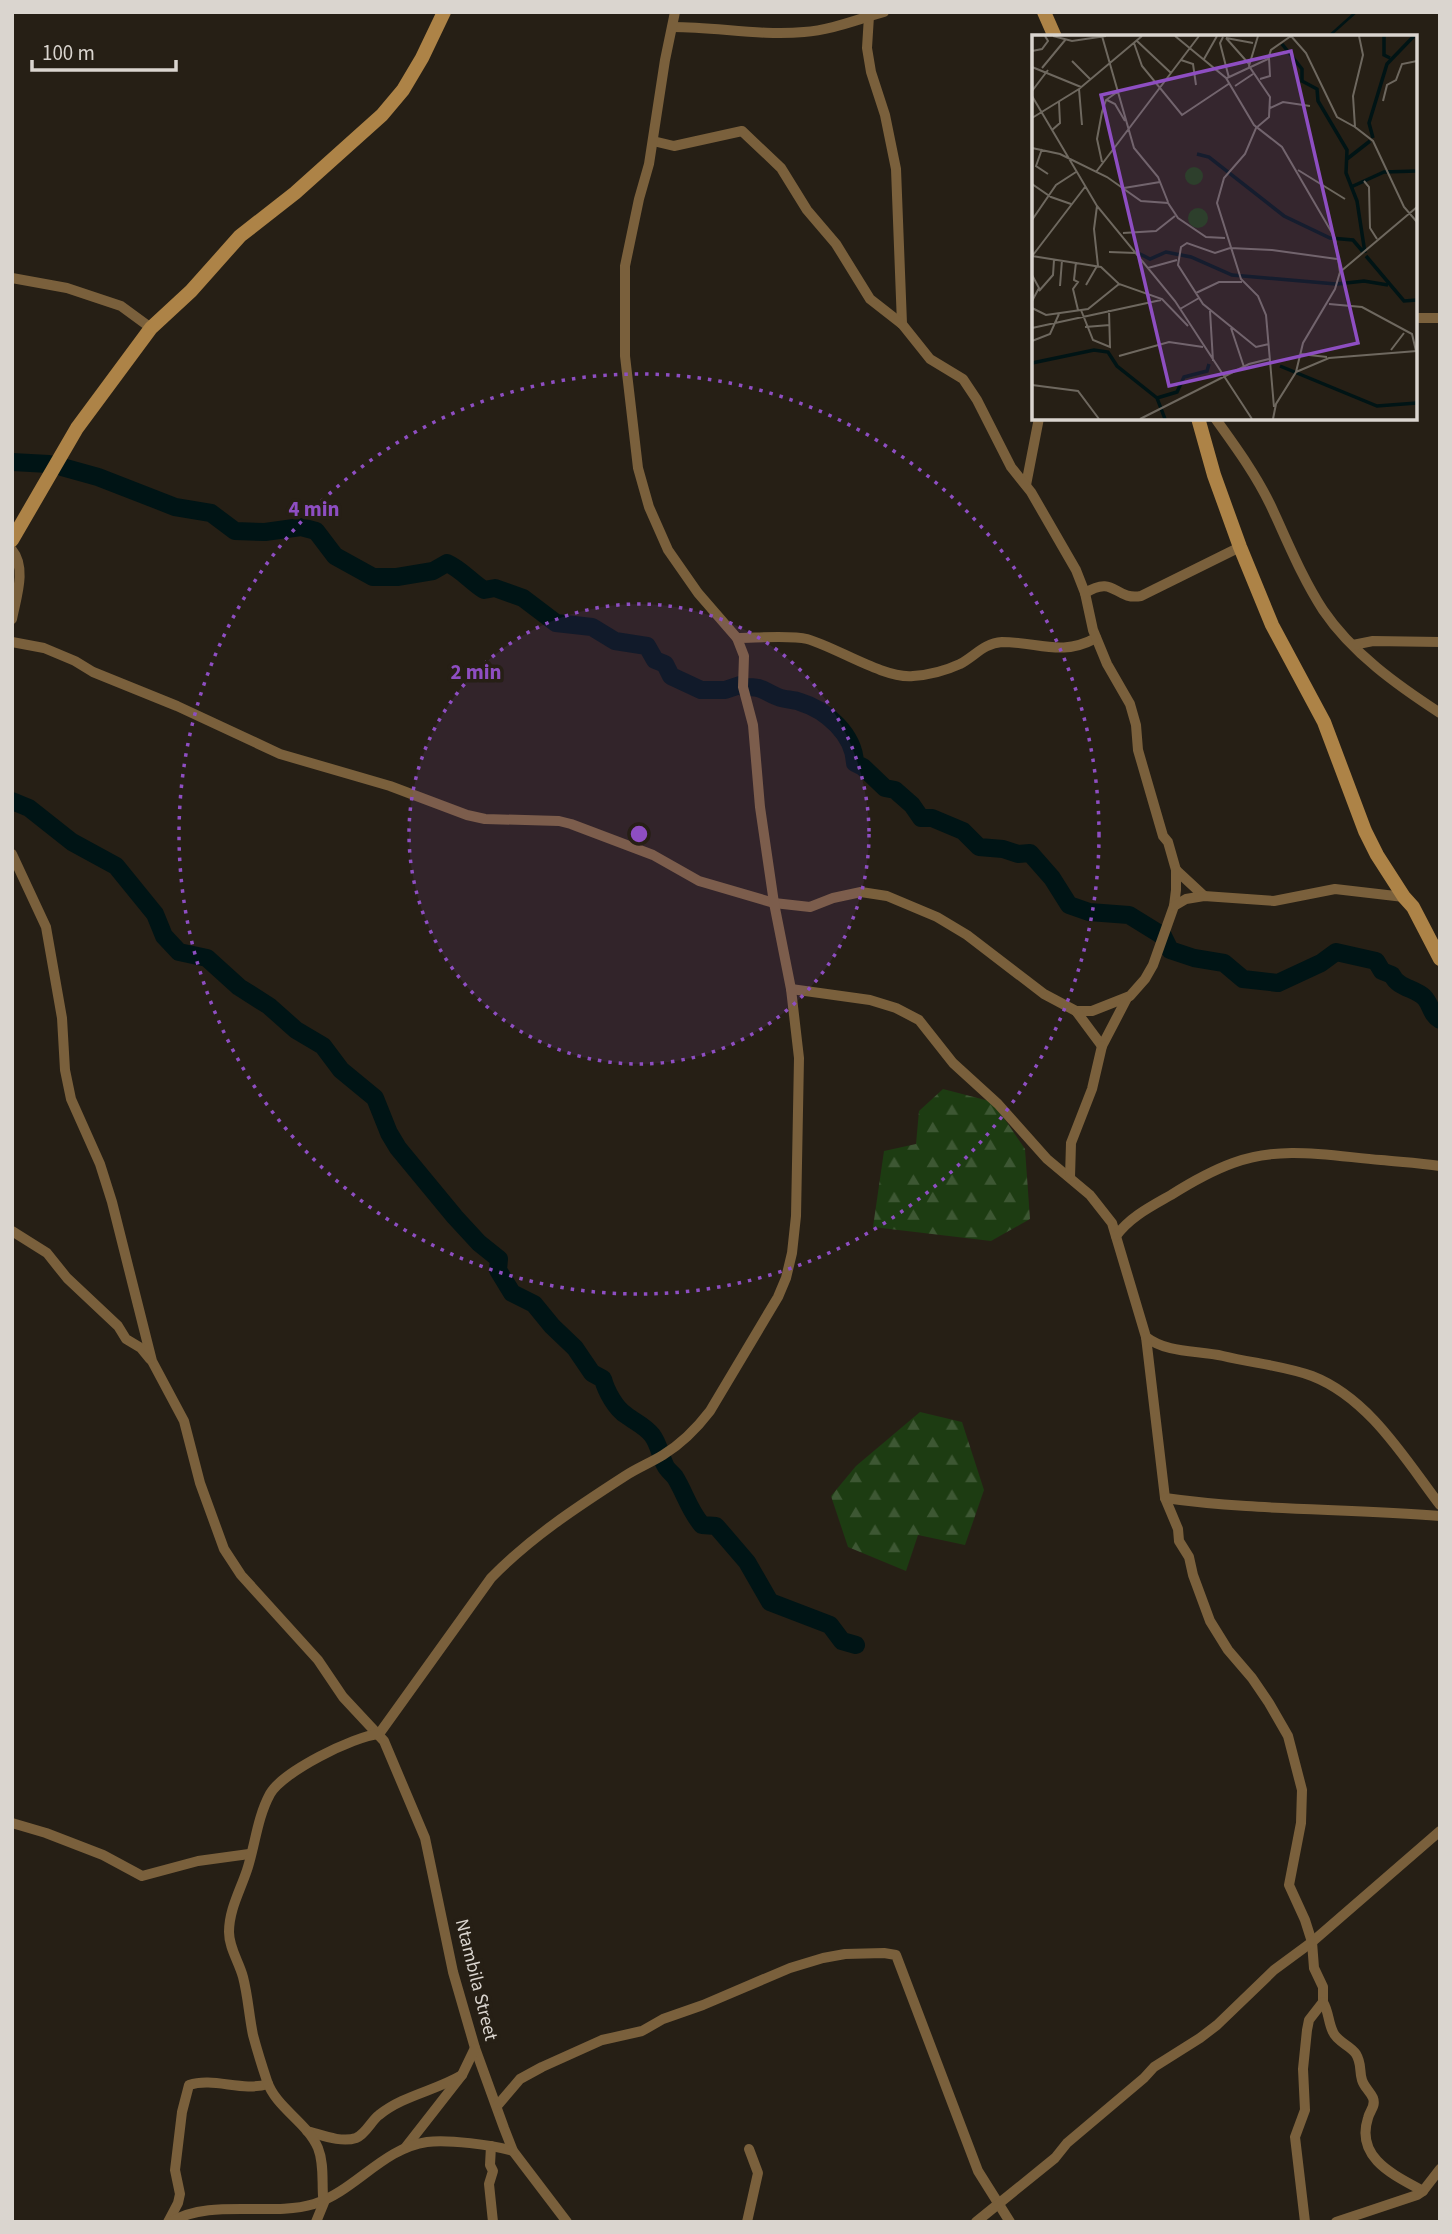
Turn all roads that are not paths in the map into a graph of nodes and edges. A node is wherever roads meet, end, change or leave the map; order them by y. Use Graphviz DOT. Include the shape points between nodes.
graph roads {
  1 [pos="675,12"];
  2 [pos="884,12"];
  3 [pos="1044,12"];
  4 [pos="438,14"];
  5 [pos="870,16"];
  6 [pos="673,27"];
  7 [pos="1054,35"];
  8 [pos="653,141"];
  9 [pos="12,278"];
  10 [pos="1417,318"];
  11 [pos="1440,318"];
  12 [pos="902,324"];
  13 [pos="151,328"];
  14 [pos="1039,420"];
  15 [pos="1199,420"];
  16 [pos="1216,420"];
  17 [pos="1026,485"];
  18 [pos="12,540"];
  19 [pos="1240,547"];
  20 [pos="12,550"];
  21 [pos="1085,593"];
  22 [pos="12,619"];
  23 [pos="737,638"];
  24 [pos="1096,638"];
  25 [pos="12,642"];
  26 [pos="1440,642"];
  27 [pos="1353,645"];
  28 [pos="1440,713"];
  29 [pos="12,854"];
  30 [pos="1176,870"];
  31 [pos="1204,896"];
  32 [pos="1404,897"];
  33 [pos="774,903"];
  34 [pos="1174,906"];
  35 [pos="1440,958"];
  36 [pos="791,989"];
  37 [pos="1127,998"];
  38 [pos="1076,1011"];
  39 [pos="1102,1046"];
  40 [pos="1440,1166"];
  41 [pos="1070,1177"];
  42 [pos="12,1231"];
  43 [pos="1116,1236"];
  44 [pos="1146,1337"];
  45 [pos="152,1361"];
  46 [pos="1165,1498"];
  47 [pos="1440,1505"];
  48 [pos="1440,1516"];
  49 [pos="379,1734"];
  50 [pos="12,1823"];
  51 [pos="1440,1831"];
  52 [pos="249,1854"];
  53 [pos="1312,1942"];
  54 [pos="1323,2002"];
  55 [pos="475,2048"];
  56 [pos="462,2075"];
  57 [pos="268,2084"];
  58 [pos="497,2106"];
  59 [pos="307,2131"];
  60 [pos="491,2146"];
  61 [pos="749,2149"];
  62 [pos="403,2151"];
  63 [pos="513,2151"];
  64 [pos="1440,2169"];
  65 [pos="1423,2191"];
  66 [pos="998,2203"];
  67 [pos="324,2211"];
  68 [pos="169,2222"];
  69 [pos="316,2222"];
  70 [pos="493,2222"];
  71 [pos="567,2222"];
  72 [pos="747,2222"];
  73 [pos="976,2222"];
  74 [pos="1010,2222"];
  75 [pos="1305,2222"];
  76 [pos="1336,2222"];
  1 -- 6 [label="street"];
  2 -- 5 [label="street"];
  3 -- 7 [label="street"];
  4 -- 13 [label="street" via="422,58 382,115 240,236"];
  5 -- 6 [label="street" via="825,30 792,33"];
  5 -- 12 [label="street" via="867,48 871,72 896,169"];
  6 -- 8 [label="street"];
  8 -- 12 [label="street" via="674,146 742,131 751,137 781,168 870,299"];
  8 -- 23 [label="street" via="625,266 625,356 638,468 668,550"];
  9 -- 13 [label="street" via="67,288 121,306"];
  10 -- 11 [label="street"];
  12 -- 17 [label="street" via="930,359 963,379 1011,467"];
  13 -- 18 [label="street" via="77,428"];
  14 -- 17 [label="street"];
  15 -- 19 [label="street"];
  16 -- 27 [label="street" via="1252,472 1318,601"];
  17 -- 21 [label="street"];
  19 -- 21 [label="street" via="1141,596 1127,596 1105,585"];
  19 -- 32 [label="street" via="1272,625 1324,722 1365,831"];
  20 -- 22 [label="street" via="19,577"];
  21 -- 24 [label="street"];
  23 -- 24 [label="street" via="806,639 911,676 959,665 992,644 1080,647"];
  23 -- 33 [label="street" via="744,656 743,687 753,725"];
  24 -- 30 [label="street" via="1130,704 1138,750"];
  25 -- 33 [label="street" via="44,648 280,754 390,786 467,815 571,824 653,855 699,881"];
  26 -- 27 [label="street"];
  27 -- 28 [label="street"];
  29 -- 45 [label="street" via="46,927 71,1099 113,1202"];
  30 -- 31 [label="street"];
  30 -- 34 [label="street"];
  31 -- 32 [label="street" via="1275,901 1335,889"];
  31 -- 34 [label="street"];
  32 -- 35 [label="street"];
  33 -- 36 [label="street"];
  33 -- 38 [label="street" via="813,906 861,892 887,896 967,934 1044,994"];
  34 -- 37 [label="street" via="1153,965"];
  36 -- 41 [label="street" via="870,1000 919,1020 953,1063 998,1104 1041,1154"];
  36 -- 49 [label="street" via="800,1080 796,1216 786,1278 772,1308 700,1423 663,1455 543,1531 506,1562"];
  37 -- 38 [label="street" via="1092,1011"];
  37 -- 39 [label="street"];
  38 -- 39 [label="street"];
  39 -- 41 [label="street" via="1092,1089 1071,1143"];
  40 -- 43 [label="street" via="1326,1154 1250,1158 1194,1181 1134,1217"];
  41 -- 43 [label="street" via="1102,1208"];
  42 -- 45 [label="street" via="47,1253"];
  43 -- 44 [label="street"];
  44 -- 46 [label="street"];
  44 -- 47 [label="street" via="1164,1347 1217,1354 1327,1384 1371,1417"];
  45 -- 49 [label="street" via="184,1421 214,1525 232,1563 318,1660 365,1724"];
  46 -- 48 [label="street" via="1216,1505"];
  46 -- 53 [label="street" via="1210,1621 1288,1736 1303,1807 1289,1885"];
  49 -- 52 [label="street" via="338,1747 279,1782 266,1802"];
  49 -- 55 [label="street, Ntambila Street" via="425,1838 453,1972"];
  50 -- 52 [label="street" via="103,1855 142,1876"];
  51 -- 53 [label="street"];
  52 -- 57 [label="street" via="229,1936"];
  53 -- 54 [label="street"];
  53 -- 66 [label="street" via="1274,1970 1209,2032 1154,2067 1055,2158"];
  54 -- 65 [label="street" via="1333,2032 1356,2054 1361,2078 1372,2095 1366,2146 1393,2175"];
  54 -- 75 [label="street" via="1309,2020 1303,2069 1305,2110 1295,2137"];
  55 -- 56 [label="street"];
  55 -- 58 [label="street, Ntambila Street"];
  56 -- 59 [label="street" via="394,2104 354,2138"];
  56 -- 62 [label="street"];
  57 -- 59 [label="street"];
  57 -- 68 [label="street" via="189,2085 176,2170 180,2194"];
  58 -- 63 [label="street, Ntambila Street"];
  58 -- 66 [label="street" via="520,2079 602,2040 642,2031 663,2018 823,1958 896,1955 965,2140"];
  59 -- 67 [label="street" via="320,2152"];
  60 -- 62 [label="street" via="428,2141"];
  60 -- 63 [label="street"];
  60 -- 70 [label="street"];
  61 -- 72 [label="street" via="758,2173"];
  62 -- 67 [label="street"];
  63 -- 71 [label="street, Ntambila Street"];
  64 -- 65 [label="street"];
  65 -- 76 [label="street"];
  66 -- 73 [label="street"];
  66 -- 74 [label="street"];
  67 -- 68 [label="street" via="298,2207 201,2210"];
  67 -- 69 [label="street"];
}
